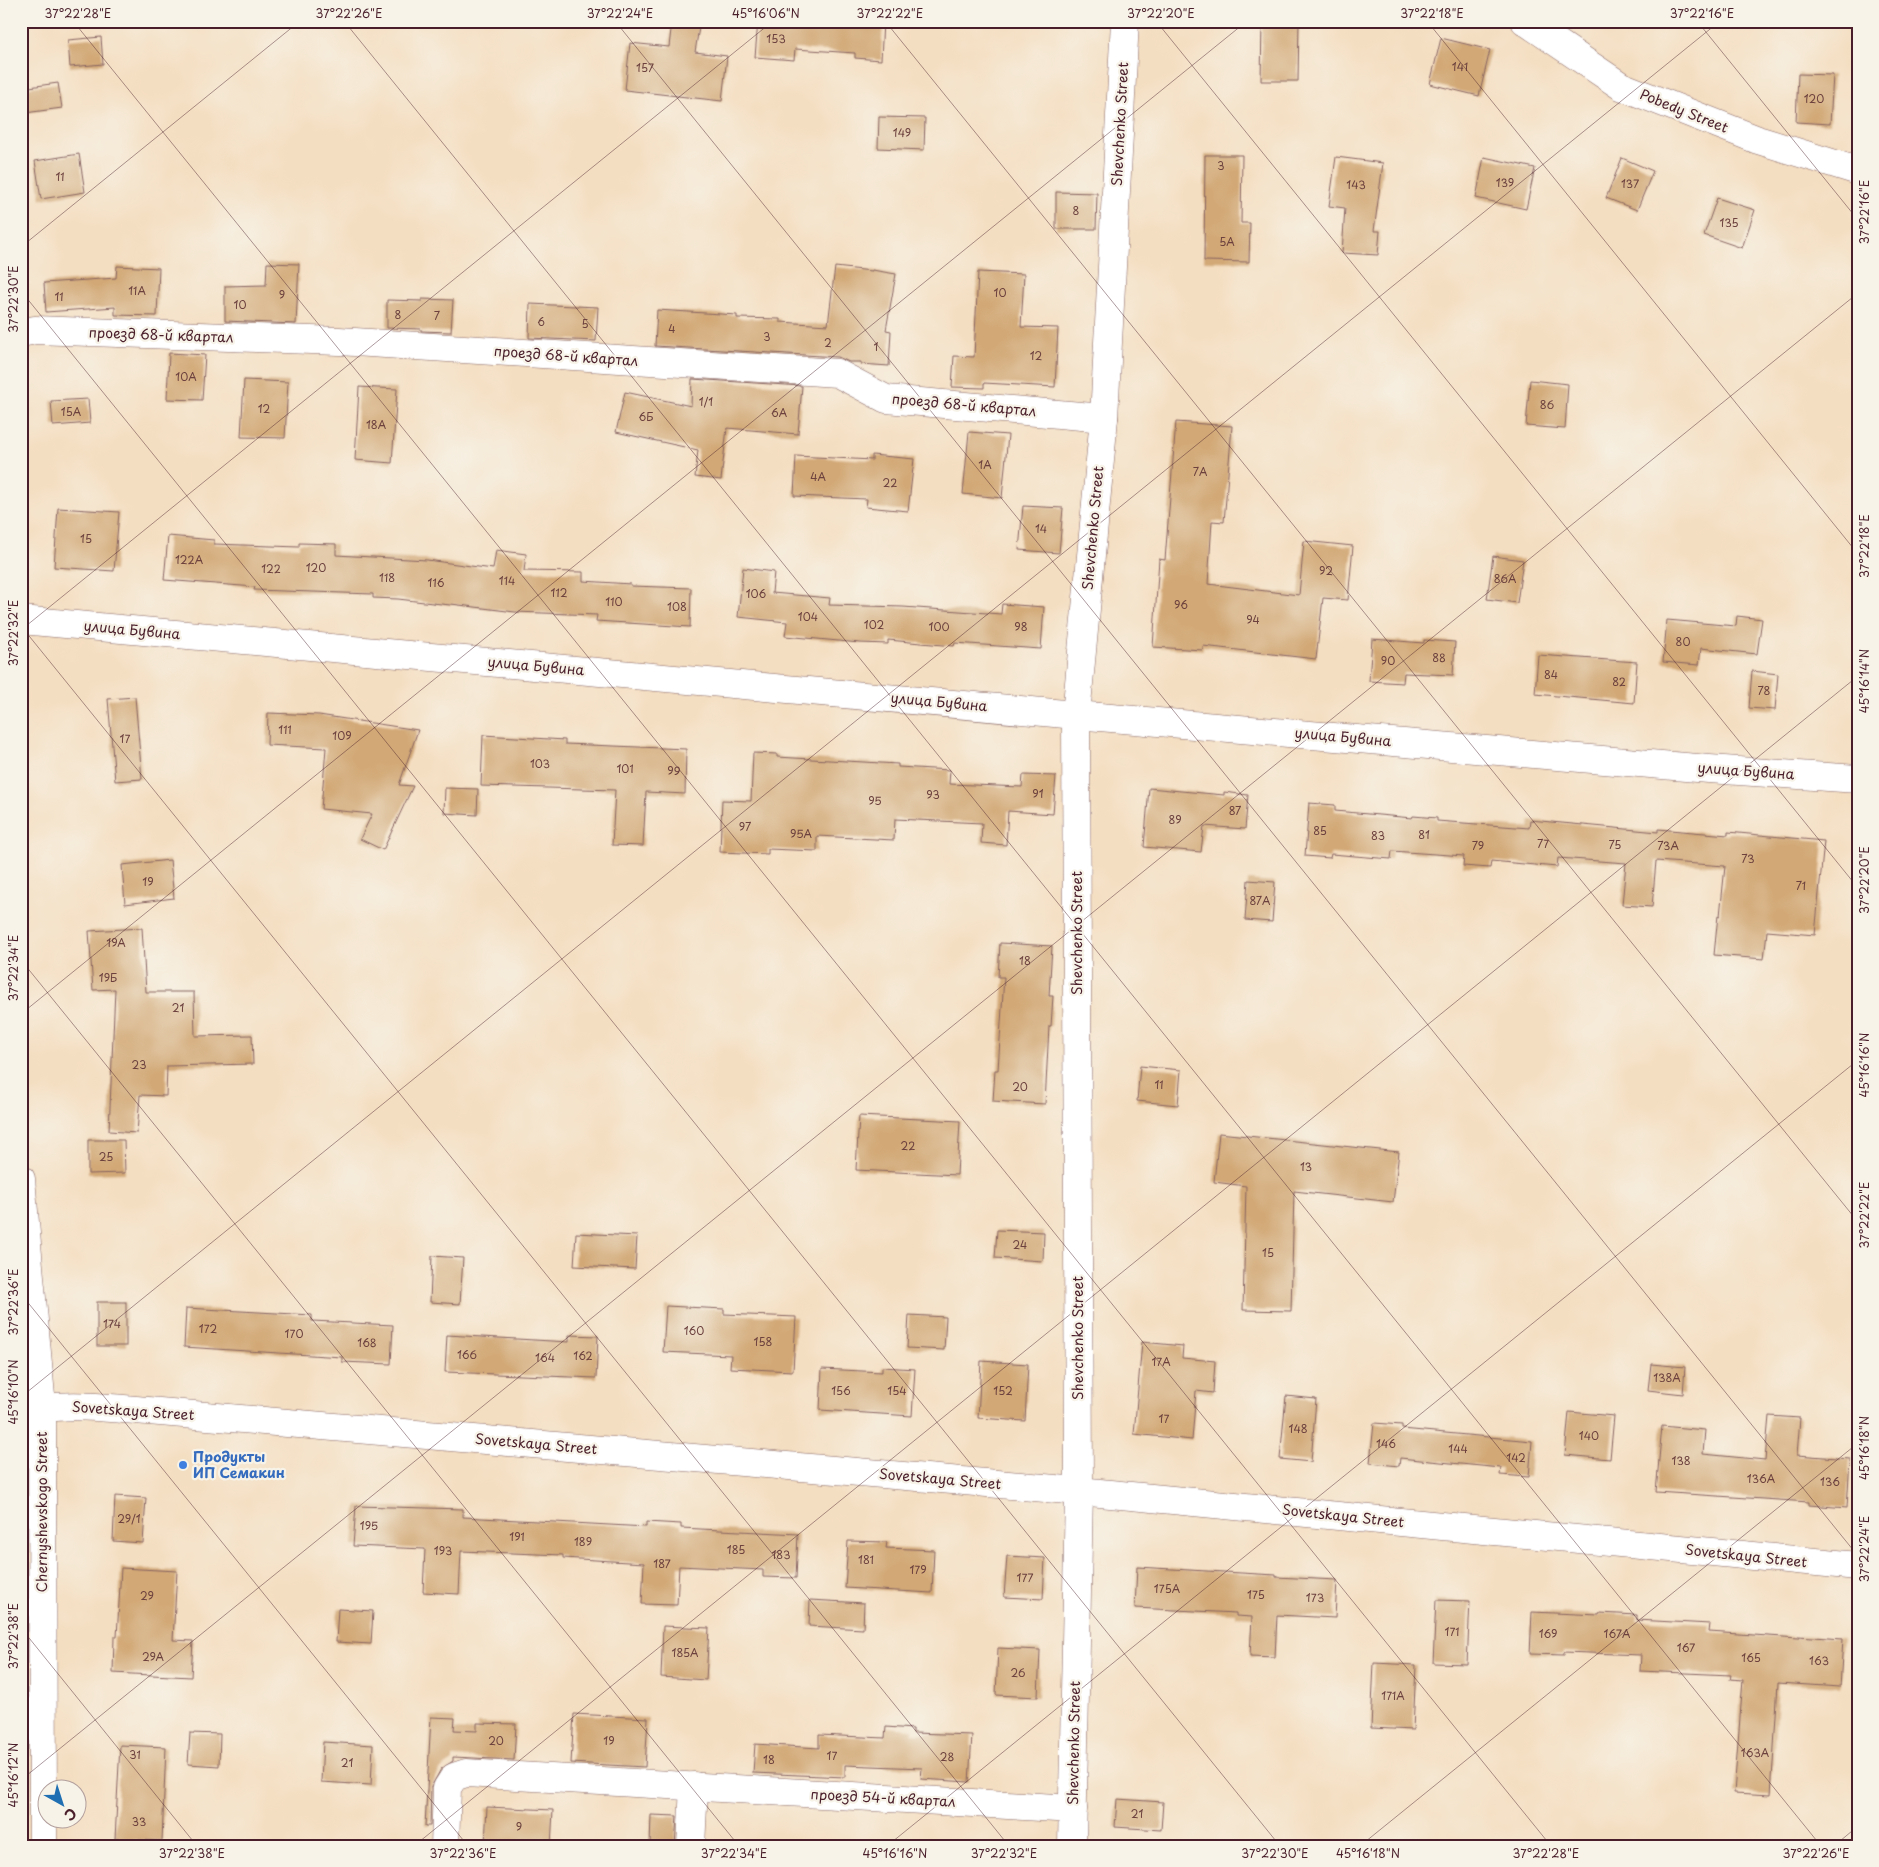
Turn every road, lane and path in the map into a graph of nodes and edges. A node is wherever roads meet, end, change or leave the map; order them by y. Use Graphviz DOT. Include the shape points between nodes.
graph roads {
  1 [pos="1125,21"];
  2 [pos="1525,21"];
  3 [pos="1858,170"];
  4 [pos="21,333"];
  5 [pos="1104,418"];
  6 [pos="21,620"];
  7 [pos="1076,715"];
  8 [pos="1858,778"];
  9 [pos="21,1179"];
  10 [pos="32,1410"];
  11 [pos="1079,1491"];
  12 [pos="1858,1566"];
  13 [pos="694,1786"];
  14 [pos="1073,1809"];
  15 [pos="43,1846"];
  16 [pos="445,1846"];
  17 [pos="691,1846"];
  18 [pos="1072,1846"];
  1 -- 5 [label="street, Shevchenko Street"];
  2 -- 3 [label="street, Pobedy Street" via="1621,86 1758,140"];
  4 -- 5 [label="street, проезд 68-й квартал" via="35,330 339,341 836,374 886,399"];
  5 -- 7 [label="street, Shevchenko Street"];
  6 -- 7 [label="street, улица Бувина"];
  7 -- 8 [label="street, улица Бувина" via="1709,769"];
  7 -- 11 [label="street, Shevchenko Street"];
  9 -- 10 [label="street, Chernyshevskogo Street"];
  10 -- 11 [label="street, Sovetskaya Street" via="80,1406 148,1411"];
  10 -- 15 [label="street, Chernyshevskogo Street"];
  11 -- 12 [label="street, Sovetskaya Street"];
  11 -- 14 [label="street, Shevchenko Street"];
  13 -- 14 [label="street, проезд 54-й квартал"];
  13 -- 16 [label="street, проезд 54-й квартал" via="466,1773 454,1777 447,1788"];
  13 -- 17 [label="street"];
  14 -- 18 [label="street, Shevchenko Street"];
}
